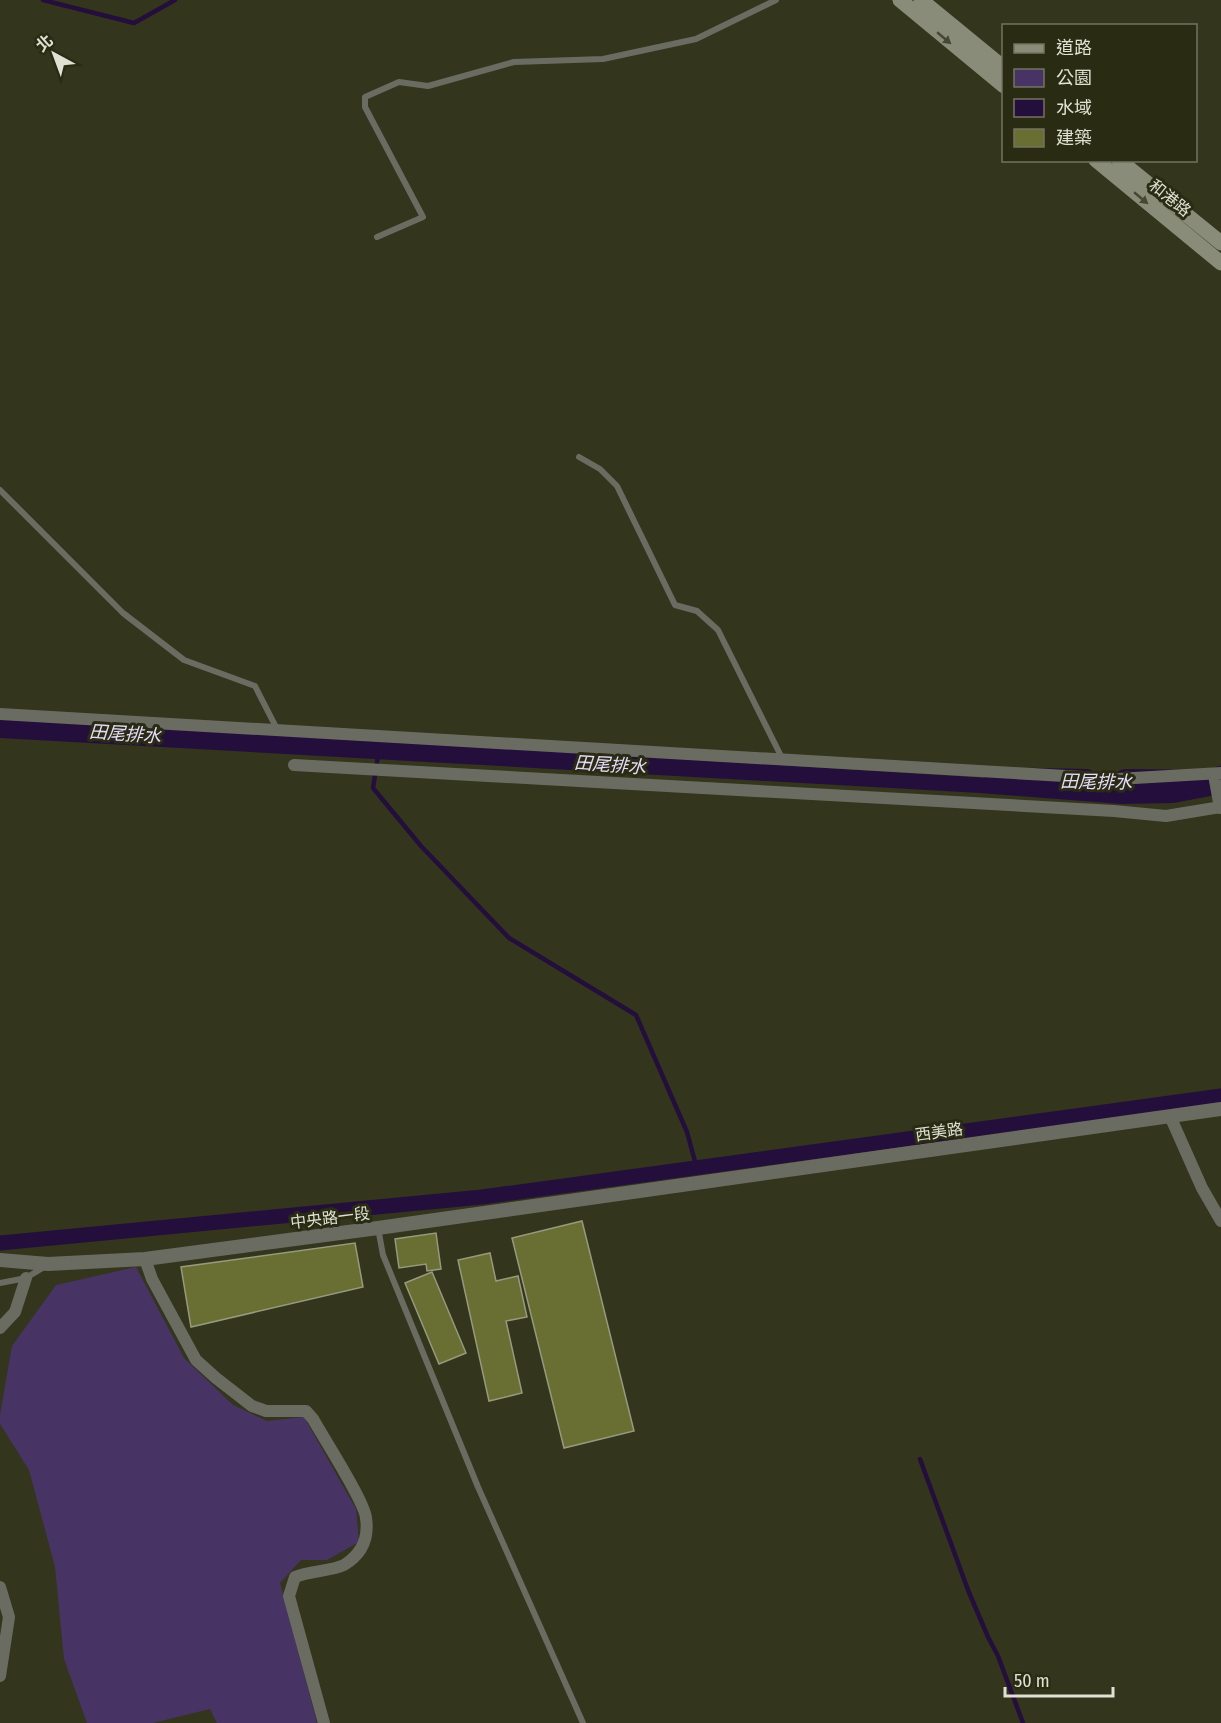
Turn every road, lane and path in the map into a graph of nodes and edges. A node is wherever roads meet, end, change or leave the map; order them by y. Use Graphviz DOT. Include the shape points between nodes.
graph roads {
  1 [pos="776,0"];
  2 [pos="900,0"];
  3 [pos="921,0"];
  4 [pos="1002,66"];
  5 [pos="1002,84"];
  6 [pos="1098,162"];
  7 [pos="1121,162"];
  8 [pos="377,237"];
  9 [pos="1221,243"];
  10 [pos="1221,263"];
  11 [pos="579,457"];
  12 [pos="0,490"];
  13 [pos="0,714"];
  14 [pos="278,729"];
  15 [pos="782,759"];
  16 [pos="294,765"];
  17 [pos="1218,774"];
  18 [pos="1221,807"];
  19 [pos="1221,1109"];
  20 [pos="1170,1116"];
  21 [pos="662,1189"];
  22 [pos="1221,1221"];
  23 [pos="378,1228"];
  24 [pos="145,1258"];
  25 [pos="0,1260"];
  26 [pos="48,1264"];
  27 [pos="26,1278"];
  28 [pos="0,1283"];
  29 [pos="0,1328"];
  30 [pos="0,1587"];
  31 [pos="0,1676"];
  32 [pos="324,1723"];
  33 [pos="584,1723"];
  1 -- 8 [label="lane" via="696,39 603,59 514,62 428,86 399,82 365,97 365,107 423,217"];
  2 -- 5 [label="main road, one-way"];
  3 -- 4 [label="main road"];
  6 -- 10 [label="main road, 和港路, one-way"];
  7 -- 9 [label="main road, 和港路"];
  11 -- 15 [label="lane" via="600,469 617,486 675,605 697,611 718,630"];
  12 -- 14 [label="lane" via="123,613 184,660 255,686"];
  13 -- 14 [label="street"];
  14 -- 15 [label="street"];
  15 -- 17 [label="street" via="1117,779"];
  16 -- 18 [label="street" via="1166,816"];
  17 -- 18 [label="street"];
  19 -- 20 [label="street, 西美路"];
  20 -- 21 [label="street, 西美路"];
  20 -- 22 [label="street"];
  21 -- 23 [label="street, 中央路一段"];
  23 -- 24 [label="street, 中央路一段"];
  23 -- 33 [label="lane" via="383,1255 478,1487"];
  24 -- 26 [label="street, 中央路一段"];
  24 -- 32 [label="street" via="152,1279 196,1360 252,1406 266,1411 306,1411 366,1515 367,1536 359,1554 342,1566 295,1577 289,1596"];
  25 -- 26 [label="street, 中央路一段"];
  26 -- 27 [label="lane"];
  27 -- 28 [label="lane"];
  27 -- 29 [label="street" via="15,1312"];
  30 -- 31 [label="street" via="9,1617"];
}
